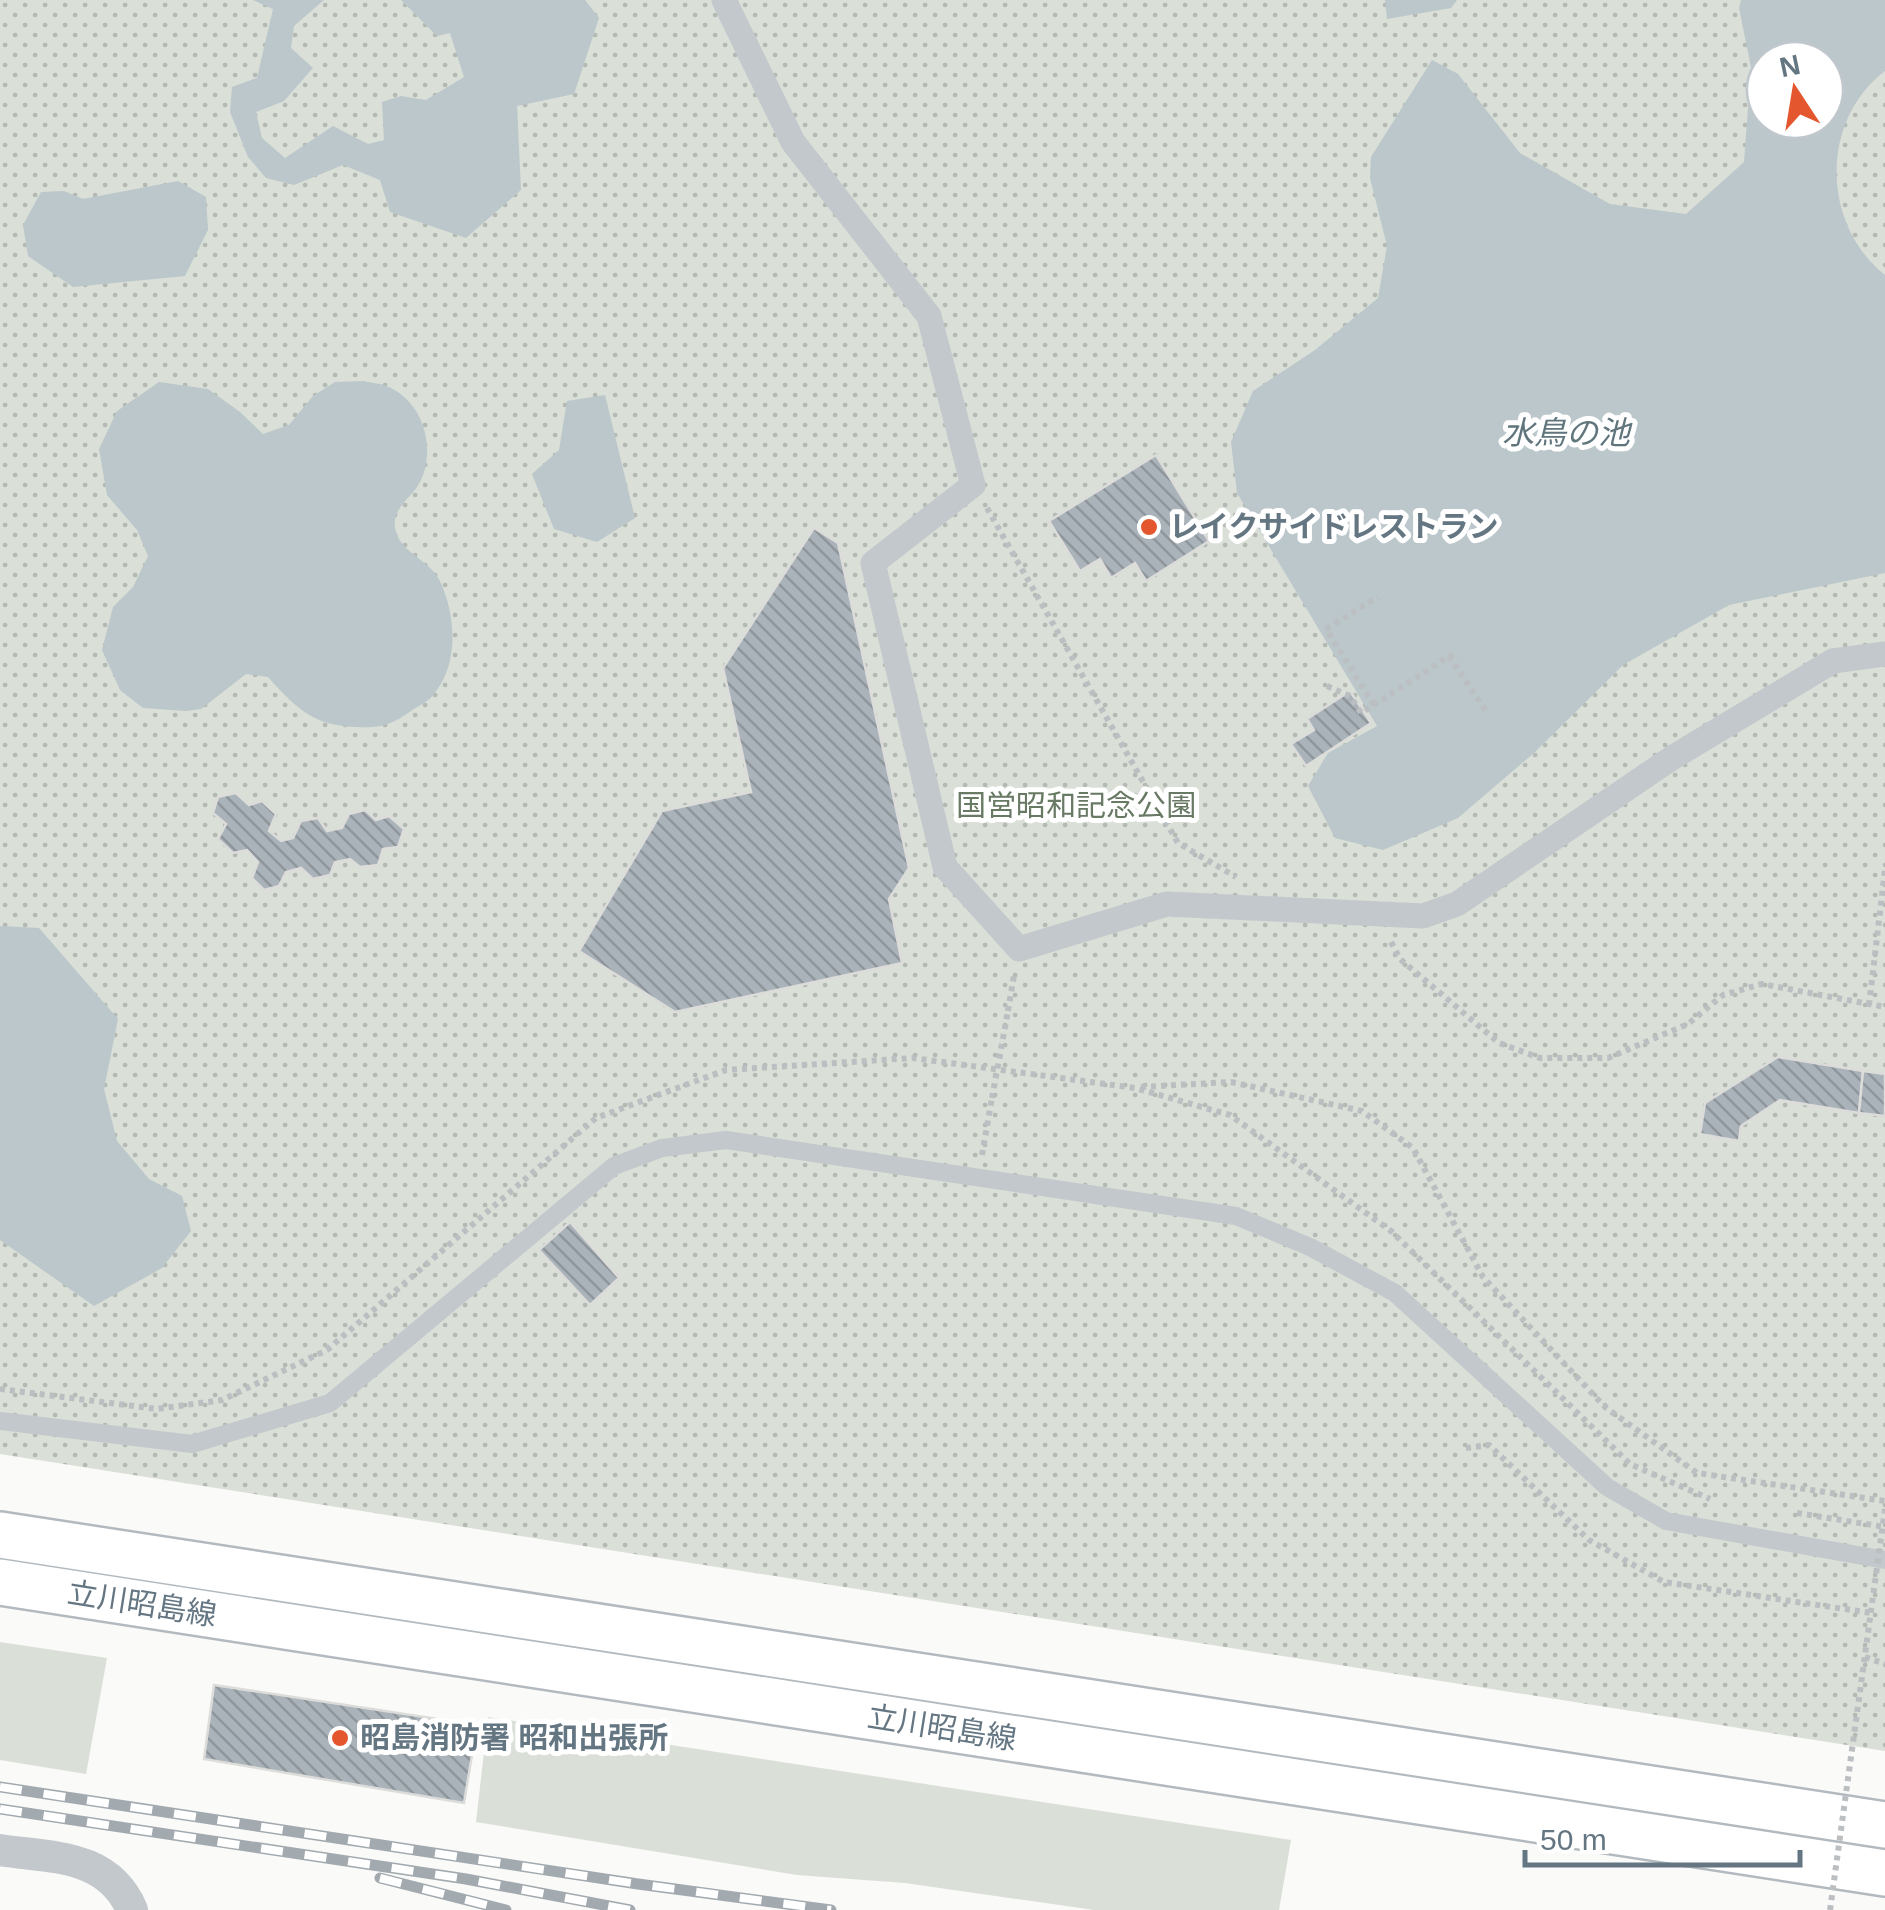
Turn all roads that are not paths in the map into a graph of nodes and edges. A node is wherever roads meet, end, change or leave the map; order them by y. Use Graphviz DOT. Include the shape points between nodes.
graph roads {
  1 [pos="724,0"];
  2 [pos="1885,654"];
  3 [pos="0,1420"];
  4 [pos="0,1535"];
  5 [pos="1885,1560"];
  6 [pos="0,1582"];
  7 [pos="379,1617"];
  8 [pos="1885,1825"];
  9 [pos="0,1850"];
  10 [pos="1885,1873"];
  11 [pos="132,1910"];
  1 -- 2 [label="street" via="792,142 930,316 973,485 874,563 945,866 1019,949 1168,904 1423,916 1457,904 1672,758 1833,661"];
  3 -- 5 [label="lane" via="192,1444 330,1403 614,1166 662,1148 726,1140 1236,1216 1396,1293 1608,1487 1666,1521"];
  4 -- 7 [label="main road, 立川昭島線"];
  6 -- 7 [label="main road, 立川昭島線"];
  7 -- 8 [label="main road, 立川昭島線"];
  7 -- 10 [label="main road, 立川昭島線"];
  9 -- 11 [label="street" via="92,1864 124,1890"];
}
